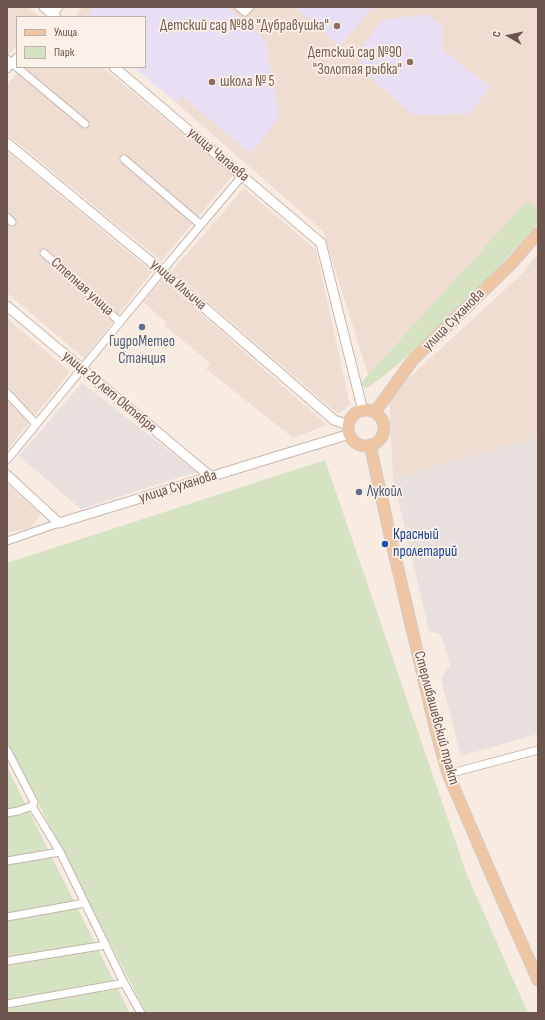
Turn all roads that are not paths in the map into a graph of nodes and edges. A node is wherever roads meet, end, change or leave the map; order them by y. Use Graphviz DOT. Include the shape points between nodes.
graph roads {
  1 [pos="44,7"];
  2 [pos="59,7"];
  3 [pos="238,7"];
  4 [pos="250,7"];
  5 [pos="53,16"];
  6 [pos="9,64"];
  7 [pos="115,68"];
  8 [pos="85,124"];
  9 [pos="7,143"];
  10 [pos="124,159"];
  11 [pos="242,176"];
  12 [pos="200,225"];
  13 [pos="538,233"];
  14 [pos="44,253"];
  15 [pos="162,271"];
  16 [pos="7,306"];
  17 [pos="120,322"];
  18 [pos="81,369"];
  19 [pos="7,393"];
  20 [pos="363,410"];
  21 [pos="374,412"];
  22 [pos="36,424"];
  23 [pos="350,429"];
  24 [pos="370,445"];
  25 [pos="7,460"];
  26 [pos="7,475"];
  27 [pos="211,477"];
  28 [pos="59,523"];
  29 [pos="7,541"];
  30 [pos="7,750"];
  31 [pos="538,750"];
  32 [pos="448,774"];
  33 [pos="32,806"];
  34 [pos="7,813"];
  35 [pos="60,852"];
  36 [pos="7,861"];
  37 [pos="85,904"];
  38 [pos="7,917"];
  39 [pos="106,945"];
  40 [pos="7,961"];
  41 [pos="538,980"];
  42 [pos="124,983"];
  43 [pos="7,1004"];
  44 [pos="141,1013"];
  1 -- 5 [label="main road"];
  2 -- 5 [label="street"];
  3 -- 4 [label="street" via="245,12"];
  6 -- 8 [label="street"];
  7 -- 11 [label="main road, улица Чапаева"];
  9 -- 15 [label="main road, улица Ильича"];
  10 -- 12 [label="street"];
  11 -- 12 [label="street, Степная улица"];
  11 -- 20 [label="main road, улица Чапаева" via="321,243"];
  12 -- 15 [label="street, Степная улица"];
  13 -- 21 [label="main road, улица Суханова" via="512,263 412,361"];
  14 -- 17 [label="street, Степная улица"];
  15 -- 17 [label="street, Степная улица"];
  15 -- 23 [label="main road, улица Ильича" via="334,420"];
  16 -- 18 [label="main road, улица 20 лет Октября"];
  17 -- 18 [label="street, Степная улица"];
  18 -- 22 [label="street, Степная улица"];
  18 -- 27 [label="main road, улица 20 лет Октября"];
  19 -- 22 [label="street"];
  20 -- 21 [label="main road"];
  20 -- 23 [label="main road" via="353,416"];
  21 -- 24 [label="main road" via="382,420 384,432 378,442"];
  22 -- 25 [label="street, Степная улица"];
  23 -- 24 [label="main road" via="356,442"];
  23 -- 27 [label="main road, улица Суханова"];
  24 -- 32 [label="main road, Стерлибашевский тракт"];
  26 -- 28 [label="main road"];
  27 -- 28 [label="main road, улица Суханова"];
  28 -- 29 [label="street, улица Суханова"];
  30 -- 33 [label="street" via="34,802"];
  31 -- 32 [label="street"];
  32 -- 41 [label="main road, Стерлибашевский тракт"];
  33 -- 34 [label="street"];
  33 -- 35 [label="street"];
  35 -- 36 [label="street"];
  35 -- 37 [label="street"];
  37 -- 38 [label="street"];
  37 -- 39 [label="street"];
  39 -- 40 [label="street"];
  39 -- 42 [label="street"];
  42 -- 43 [label="street"];
  42 -- 44 [label="street"];
}
